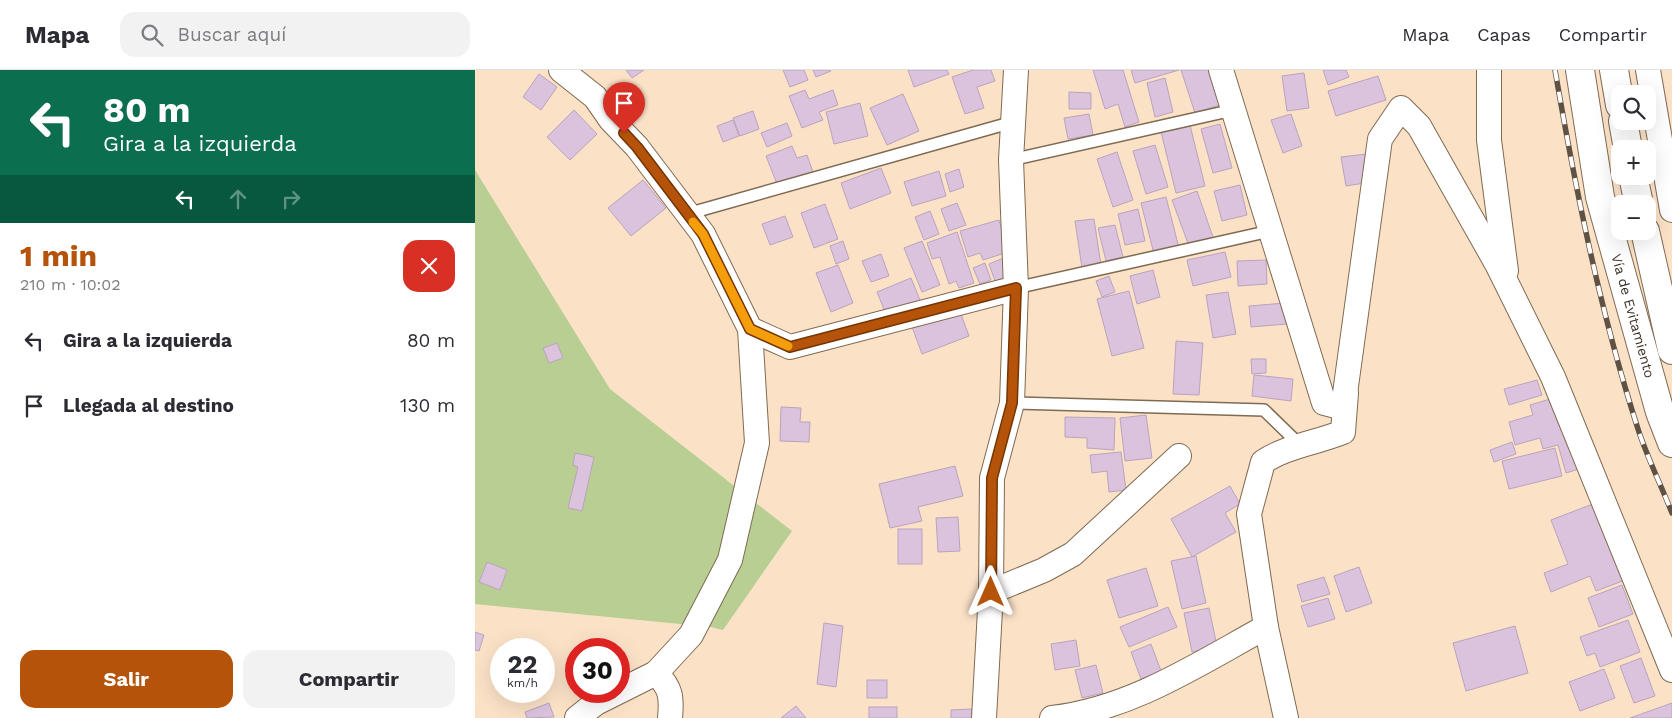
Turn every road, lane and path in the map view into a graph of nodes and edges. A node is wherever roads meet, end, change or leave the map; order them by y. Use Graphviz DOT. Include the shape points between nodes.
graph roads {
  1 [pos="561,70"];
  2 [pos="1016,70"];
  3 [pos="1221,70"];
  4 [pos="1489,70"];
  5 [pos="1580,70"];
  6 [pos="1614,70"];
  7 [pos="1648,70"];
  8 [pos="1617,85"];
  9 [pos="1233,110"];
  10 [pos="1013,122"];
  11 [pos="1011,160"];
  12 [pos="1672,210"];
  13 [pos="687,214"];
  14 [pos="1270,230"];
  15 [pos="1647,240"];
  16 [pos="1507,285"];
  17 [pos="1016,288"];
  18 [pos="750,329"];
  19 [pos="1672,350"];
  20 [pos="1346,392"];
  21 [pos="1012,403"];
  22 [pos="1672,443"];
  23 [pos="1301,446"];
  24 [pos="1179,456"];
  25 [pos="991,592"];
  26 [pos="1267,627"];
  27 [pos="1672,670"];
  28 [pos="656,673"];
  29 [pos="577,718"];
  30 [pos="670,718"];
  31 [pos="984,718"];
  32 [pos="1052,718"];
  33 [pos="1285,718"];
  1 -- 13 [label="street" via="595,97"];
  2 -- 10 [label="street"];
  3 -- 9 [label="street"];
  4 -- 16 [label="street" via="1489,140"];
  5 -- 22 [label="highway, Vía de Evitamiento" via="1600,197 1660,412"];
  6 -- 8 [label="highway"];
  7 -- 12 [label="street"];
  9 -- 11 [label="lane"];
  9 -- 14 [label="street"];
  10 -- 11 [label="street"];
  10 -- 13 [label="lane"];
  11 -- 17 [label="street"];
  13 -- 18 [label="street" via="703,234"];
  14 -- 17 [label="lane"];
  14 -- 20 [label="street" via="1324,403 1343,408"];
  15 -- 19 [label="highway, Vía de Evitamiento"];
  16 -- 20 [label="street" via="1419,126 1401,108 1380,139"];
  16 -- 27 [label="street" via="1553,377"];
  17 -- 18 [label="street" via="790,347"];
  17 -- 21 [label="street"];
  18 -- 28 [label="street" via="757,443 730,560 691,635"];
  20 -- 23 [label="street" via="1343,432"];
  21 -- 23 [label="lane" via="1264,410"];
  21 -- 25 [label="street" via="992,478"];
  23 -- 26 [label="street" via="1279,452 1263,462 1249,514"];
  24 -- 25 [label="street" via="1073,554"];
  25 -- 31 [label="street"];
  26 -- 32 [label="street" via="1154,688 1117,702"];
  26 -- 33 [label="street"];
  28 -- 29 [label="street" via="596,704"];
  28 -- 30 [label="street" via="668,685"];
}
